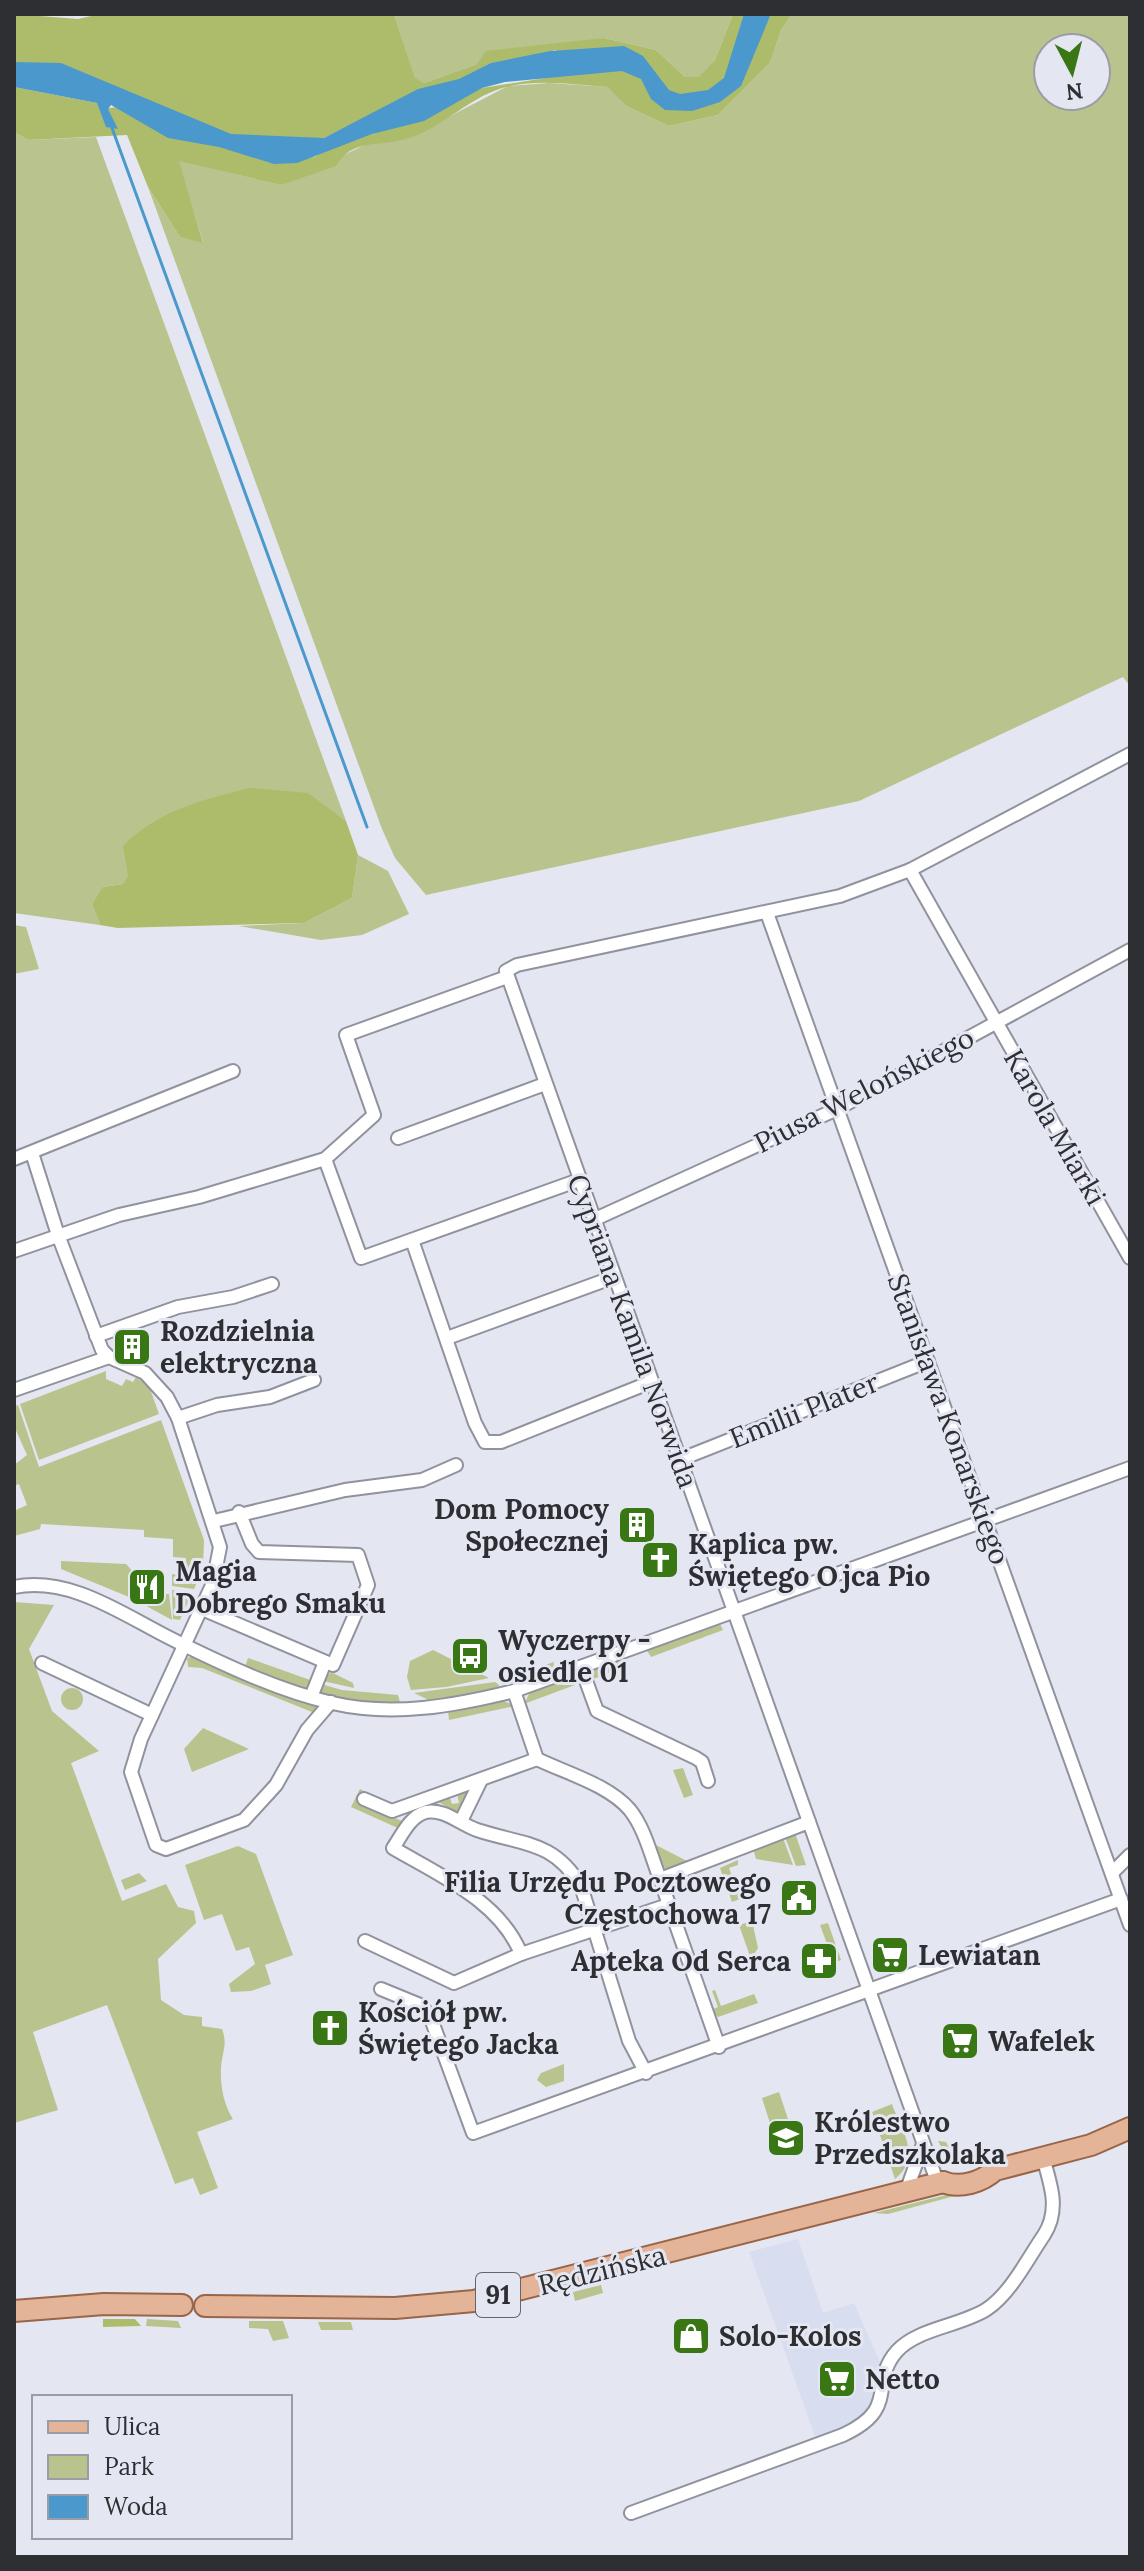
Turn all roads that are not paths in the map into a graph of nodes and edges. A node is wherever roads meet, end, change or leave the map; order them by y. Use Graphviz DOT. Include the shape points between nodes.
graph roads {
  1 [pos="1130,754"];
  2 [pos="910,870"];
  3 [pos="767,913"];
  4 [pos="1130,950"];
  5 [pos="507,973"];
  6 [pos="995,1022"];
  7 [pos="233,1071"];
  8 [pos="545,1084"];
  9 [pos="837,1109"];
  10 [pos="398,1138"];
  11 [pos="32,1153"];
  12 [pos="14,1159"];
  13 [pos="325,1159"];
  14 [pos="579,1180"];
  15 [pos="593,1220"];
  16 [pos="58,1235"];
  17 [pos="412,1240"];
  18 [pos="14,1251"];
  19 [pos="1130,1258"];
  20 [pos="614,1277"];
  21 [pos="272,1284"];
  22 [pos="96,1336"];
  23 [pos="447,1338"];
  24 [pos="109,1357"];
  25 [pos="928,1361"];
  26 [pos="314,1380"];
  27 [pos="651,1382"];
  28 [pos="14,1390"];
  29 [pos="178,1418"];
  30 [pos="679,1460"];
  31 [pos="456,1465"];
  32 [pos="1130,1468"];
  33 [pos="239,1512"];
  34 [pos="214,1521"];
  35 [pos="986,1522"];
  36 [pos="14,1587"];
  37 [pos="202,1609"];
  38 [pos="733,1611"];
  39 [pos="184,1646"];
  40 [pos="325,1662"];
  41 [pos="42,1663"];
  42 [pos="581,1667"];
  43 [pos="514,1691"];
  44 [pos="311,1697"];
  45 [pos="331,1702"];
  46 [pos="152,1715"];
  47 [pos="537,1759"];
  48 [pos="481,1780"];
  49 [pos="708,1781"];
  50 [pos="364,1799"];
  51 [pos="461,1821"];
  52 [pos="809,1822"];
  53 [pos="1130,1855"];
  54 [pos="1112,1873"];
  55 [pos="660,1879"];
  56 [pos="1121,1899"];
  57 [pos="668,1905"];
  58 [pos="1130,1925"];
  59 [pos="595,1928"];
  60 [pos="365,1941"];
  61 [pos="521,1954"];
  62 [pos="381,1989"];
  63 [pos="869,1991"];
  64 [pos="719,2047"];
  65 [pos="646,2073"];
  66 [pos="1130,2128"];
  67 [pos="923,2144"];
  68 [pos="1043,2158"];
  69 [pos="940,2183"];
  70 [pos="906,2192"];
  71 [pos="14,2311"];
  72 [pos="631,2513"];
  1 -- 2 [label="street"];
  2 -- 3 [label="street" via="840,896"];
  2 -- 6 [label="street, Karola Miarki"];
  3 -- 5 [label="street"];
  3 -- 9 [label="street, Stanisława Konarskiego"];
  4 -- 6 [label="street, Piusa Welońskiego"];
  5 -- 8 [label="street, Cypriana Kamila Norwida"];
  5 -- 13 [label="street" via="346,1035 374,1115"];
  6 -- 9 [label="street, Piusa Welońskiego"];
  6 -- 19 [label="street, Karola Miarki"];
  7 -- 11 [label="street"];
  8 -- 10 [label="street"];
  8 -- 14 [label="street, Cypriana Kamila Norwida"];
  9 -- 15 [label="street, Piusa Welońskiego"];
  9 -- 25 [label="street, Stanisława Konarskiego"];
  11 -- 12 [label="street"];
  11 -- 16 [label="street"];
  13 -- 16 [label="street"];
  13 -- 17 [label="street" via="361,1258"];
  14 -- 15 [label="street, Cypriana Kamila Norwida"];
  14 -- 17 [label="street"];
  15 -- 20 [label="street, Cypriana Kamila Norwida"];
  16 -- 18 [label="street"];
  16 -- 22 [label="street"];
  17 -- 23 [label="street"];
  20 -- 23 [label="street"];
  20 -- 27 [label="street, Cypriana Kamila Norwida"];
  21 -- 22 [label="street" via="178,1307"];
  22 -- 24 [label="street"];
  23 -- 27 [label="street" via="485,1442"];
  24 -- 28 [label="street"];
  24 -- 29 [label="street" via="149,1376"];
  25 -- 30 [label="street, Emilii Plater"];
  25 -- 35 [label="street, Stanisława Konarskiego"];
  26 -- 29 [label="street" via="270,1397"];
  27 -- 30 [label="street, Cypriana Kamila Norwida"];
  29 -- 34 [label="street"];
  30 -- 38 [label="street, Cypriana Kamila Norwida"];
  31 -- 33 [label="street" via="422,1480"];
  32 -- 35 [label="street"];
  33 -- 34 [label="street"];
  33 -- 40 [label="street" via="259,1552 354,1553 360,1559 367,1575 366,1593 333,1665"];
  34 -- 37 [label="street" via="219,1564"];
  35 -- 38 [label="street"];
  35 -- 54 [label="street, Stanisława Konarskiego"];
  36 -- 39 [label="street" via="73,1590"];
  37 -- 39 [label="street"];
  37 -- 40 [label="street"];
  38 -- 42 [label="street"];
  38 -- 52 [label="street, Cypriana Kamila Norwida"];
  39 -- 44 [label="street"];
  39 -- 46 [label="street"];
  40 -- 44 [label="street"];
  41 -- 46 [label="street"];
  42 -- 43 [label="street"];
  42 -- 49 [label="street" via="597,1711 696,1758"];
  43 -- 45 [label="street" via="425,1708"];
  43 -- 47 [label="street"];
  44 -- 45 [label="street"];
  45 -- 46 [label="street" via="307,1730 276,1785 244,1820 166,1849 156,1845 131,1772"];
  47 -- 48 [label="street"];
  47 -- 55 [label="street" via="616,1798 630,1811"];
  48 -- 50 [label="street" via="392,1811"];
  48 -- 51 [label="street"];
  51 -- 59 [label="street" via="523,1839 558,1856 581,1886"];
  51 -- 61 [label="street" via="422,1813 393,1848 482,1902"];
  52 -- 55 [label="street"];
  52 -- 63 [label="street, Cypriana Kamila Norwida"];
  53 -- 54 [label="street"];
  54 -- 56 [label="street, Stanisława Konarskiego"];
  55 -- 57 [label="street"];
  56 -- 58 [label="street, Stanisława Konarskiego"];
  56 -- 63 [label="street"];
  57 -- 59 [label="street"];
  57 -- 64 [label="street"];
  59 -- 61 [label="street"];
  59 -- 65 [label="street" via="629,2041"];
  60 -- 61 [label="street" via="454,1983"];
  62 -- 65 [label="street" via="420,2005 430,2016 473,2133"];
  63 -- 64 [label="street"];
  63 -- 67 [label="street, Cypriana Kamila Norwida"];
  64 -- 65 [label="street"];
  66 -- 68 [label="main road, 91"];
  67 -- 69 [label="street, Cypriana Kamila Norwida"];
  67 -- 70 [label="street"];
  68 -- 69 [label="main road, 91" via="995,2170 984,2166 951,2173"];
  68 -- 72 [label="street" via="1054,2201 1051,2225 990,2307 911,2341 895,2354 871,2419 843,2435"];
  69 -- 70 [label="main road, Rędzińska / 91"];
  70 -- 71 [label="main road, Rędzińska / 91" via="474,2301 395,2308 205,2306 189,2312 182,2305 104,2304"];
}
